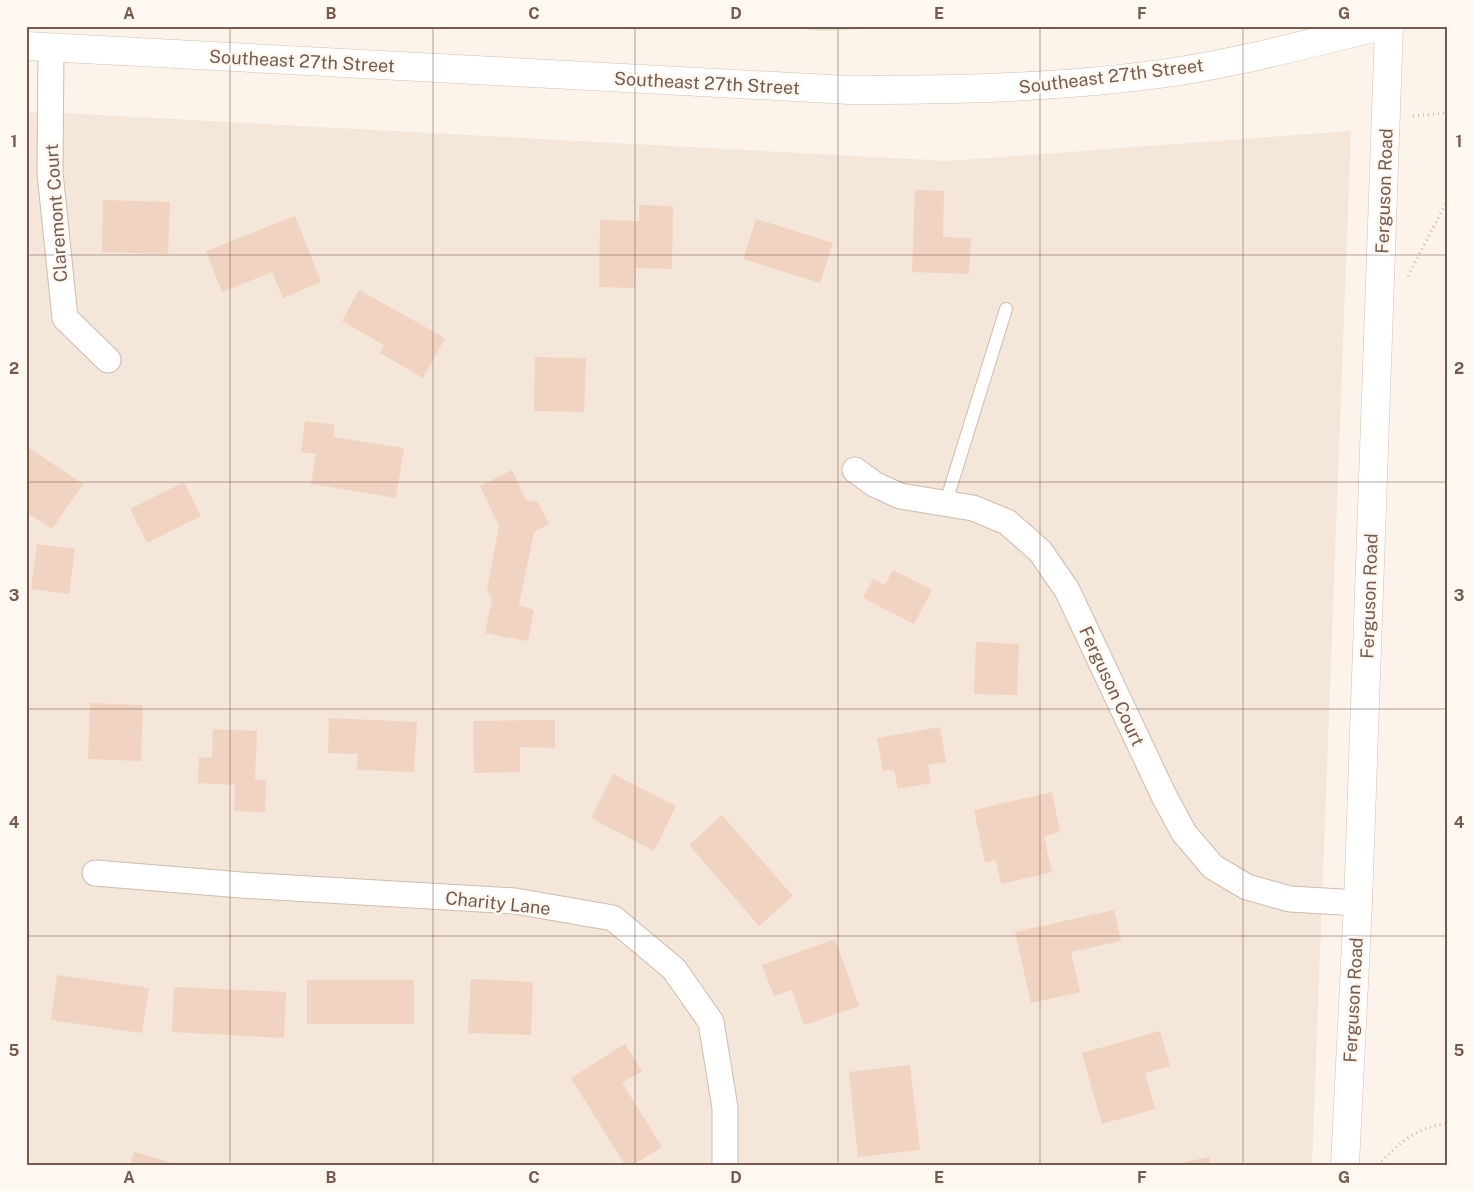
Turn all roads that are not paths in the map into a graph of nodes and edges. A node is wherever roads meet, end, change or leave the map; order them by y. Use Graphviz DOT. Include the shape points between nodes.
graph roads {
  1 [pos="1382,26"];
  2 [pos="1389,26"];
  3 [pos="39,47"];
  4 [pos="1006,310"];
  5 [pos="108,360"];
  6 [pos="855,470"];
  7 [pos="946,502"];
  8 [pos="95,873"];
  9 [pos="1358,903"];
  10 [pos="725,1165"];
  11 [pos="1345,1165"];
  1 -- 3 [label="main road, Southeast 27th Street" via="1161,74 967,90 849,90"];
  2 -- 9 [label="main road, Ferguson Road"];
  3 -- 5 [label="street, Claremont Court" via="65,318"];
  4 -- 7 [label="lane"];
  6 -- 7 [label="street, Ferguson Court" via="874,484 900,496"];
  7 -- 9 [label="street, Ferguson Court" via="973,508 1007,522 1040,551 1067,590 1184,833 1213,866 1247,887 1290,899"];
  8 -- 10 [label="street, Charity Lane" via="515,902 613,918 674,969 711,1022 725,1108"];
  9 -- 11 [label="main road, Ferguson Road"];
}
